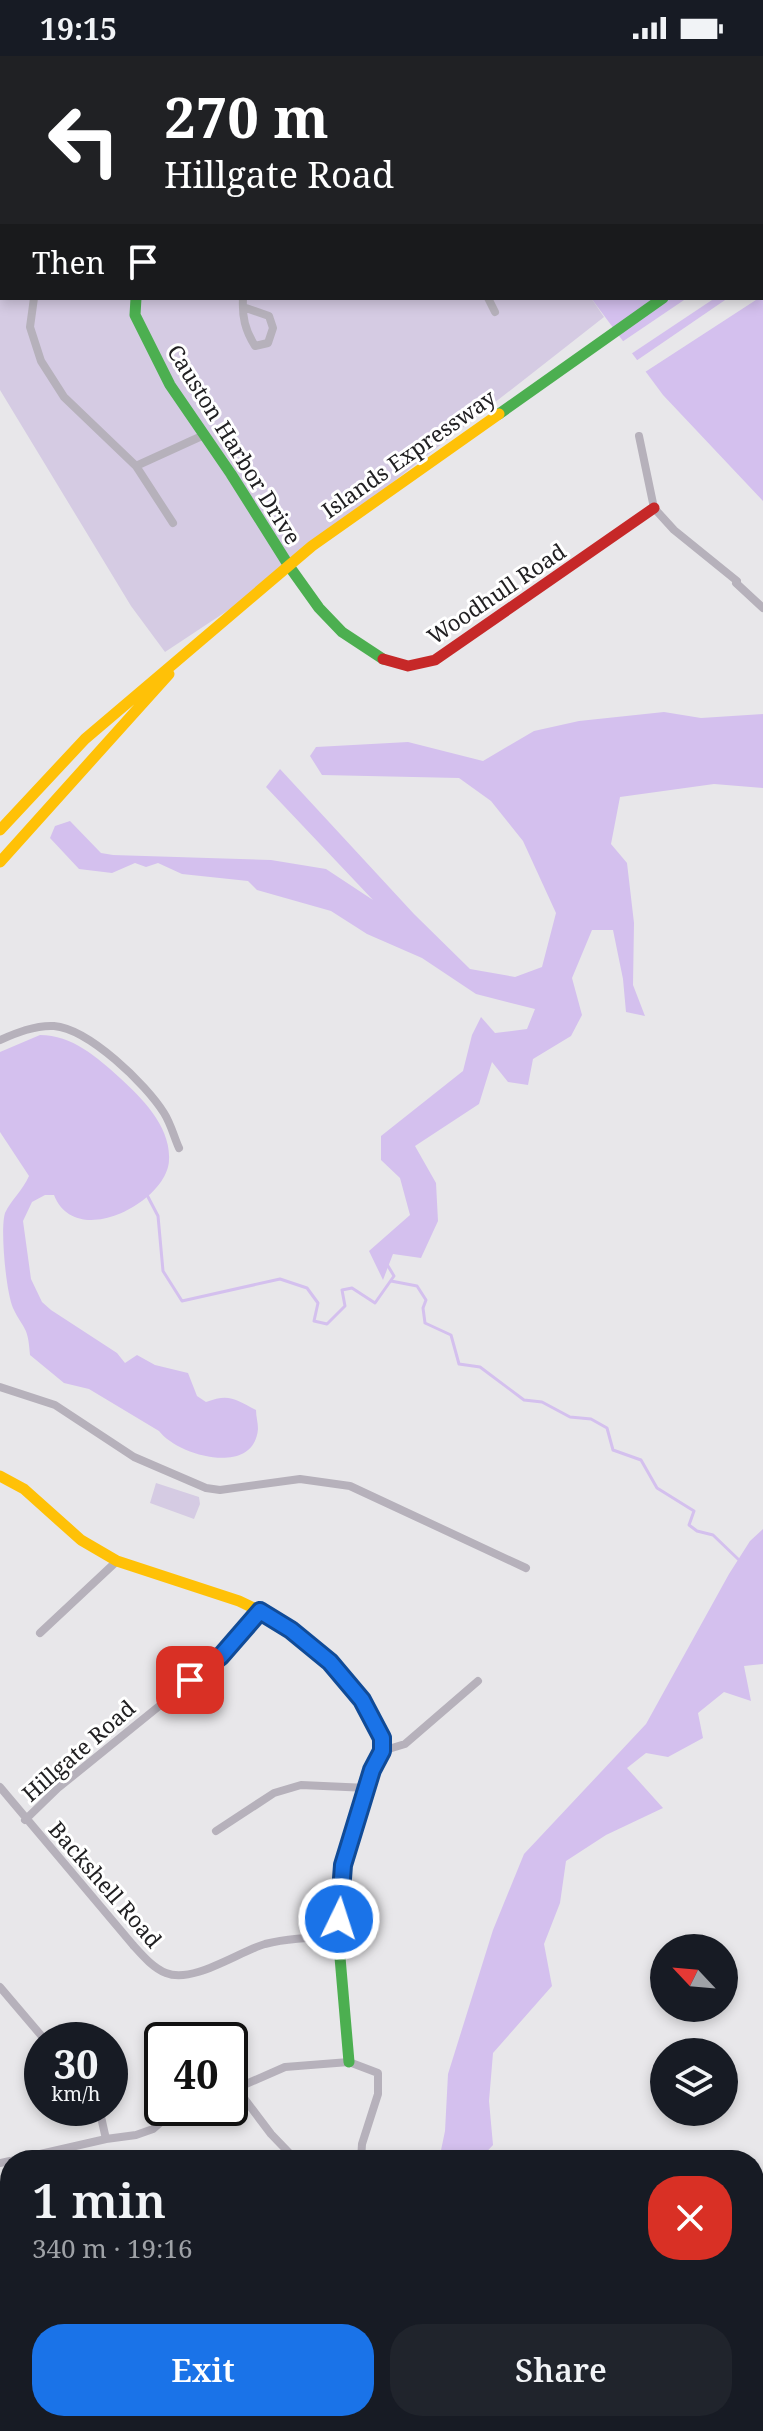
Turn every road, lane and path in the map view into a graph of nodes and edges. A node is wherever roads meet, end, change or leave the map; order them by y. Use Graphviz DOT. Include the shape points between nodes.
graph roads {
  1 [pos="34,300"];
  2 [pos="136,300"];
  3 [pos="489,300"];
  4 [pos="660,300"];
  5 [pos="243,302"];
  6 [pos="495,312"];
  7 [pos="204,435"];
  8 [pos="639,436"];
  9 [pos="136,466"];
  10 [pos="654,508"];
  11 [pos="173,523"];
  12 [pos="289,566"];
  13 [pos="763,608"];
  14 [pos="186,653"];
  15 [pos="0,830"];
  16 [pos="0,862"];
  17 [pos="0,1040"];
  18 [pos="179,1148"];
  19 [pos="0,1387"];
  20 [pos="0,1476"];
  21 [pos="117,1561"];
  22 [pos="526,1568"];
  23 [pos="260,1611"];
  24 [pos="40,1633"];
  25 [pos="478,1681"];
  26 [pos="382,1751"];
  27 [pos="0,1787"];
  28 [pos="368,1788"];
  29 [pos="25,1820"];
  30 [pos="216,1831"];
  31 [pos="338,1937"];
  32 [pos="0,1987"];
  33 [pos="30,2022"];
  34 [pos="349,2062"];
  35 [pos="248,2084"];
  36 [pos="248,2107"];
  37 [pos="103,2126"];
  38 [pos="156,2126"];
  39 [pos="106,2139"];
  40 [pos="57,2150"];
  41 [pos="286,2150"];
  42 [pos="362,2150"];
  1 -- 9 [label="street" via="30,327 40,359 64,397"];
  2 -- 7 [label="street, Causton Harbor Drive" via="135,315 170,385"];
  3 -- 6 [label="street"];
  4 -- 12 [label="street, Islands Expressway"];
  5 -- 5 [label="street" via="245,331 255,346 268,343 273,328 269,316"];
  7 -- 9 [label="street"];
  7 -- 12 [label="street, Causton Harbor Drive"];
  8 -- 10 [label="street"];
  9 -- 11 [label="street"];
  10 -- 12 [label="street, Woodhull Road" via="435,660 408,666 385,660 342,632"];
  10 -- 13 [label="street"];
  12 -- 14 [label="street, Islands Expressway"];
  14 -- 15 [label="street, Islands Expressway" via="85,739"];
  14 -- 16 [label="street, Islands Expressway"];
  17 -- 18 [label="street" via="38,1027 80,1034 151,1096 166,1115"];
  19 -- 22 [label="street" via="55,1405 134,1457 206,1488 286,1479 339,1483"];
  20 -- 21 [label="street" via="24,1489 88,1545"];
  21 -- 23 [label="street"];
  21 -- 24 [label="street"];
  23 -- 26 [label="street" via="291,1630 346,1679 372,1718"];
  23 -- 29 [label="street, Hillgate Road" via="221,1656"];
  25 -- 26 [label="street" via="405,1744"];
  26 -- 28 [label="street"];
  27 -- 29 [label="street, Backshell Road"];
  28 -- 30 [label="street" via="301,1785 274,1793"];
  28 -- 31 [label="street" via="343,1865"];
  29 -- 31 [label="street, Backshell Road" via="133,1945 167,1974 206,1970 246,1950 298,1937"];
  31 -- 34 [label="street"];
  32 -- 33 [label="street"];
  34 -- 35 [label="street" via="285,2067"];
  34 -- 42 [label="street" via="378,2073 378,2094"];
  36 -- 41 [label="street"];
  37 -- 39 [label="street"];
  38 -- 39 [label="street"];
  39 -- 40 [label="street"];
}
